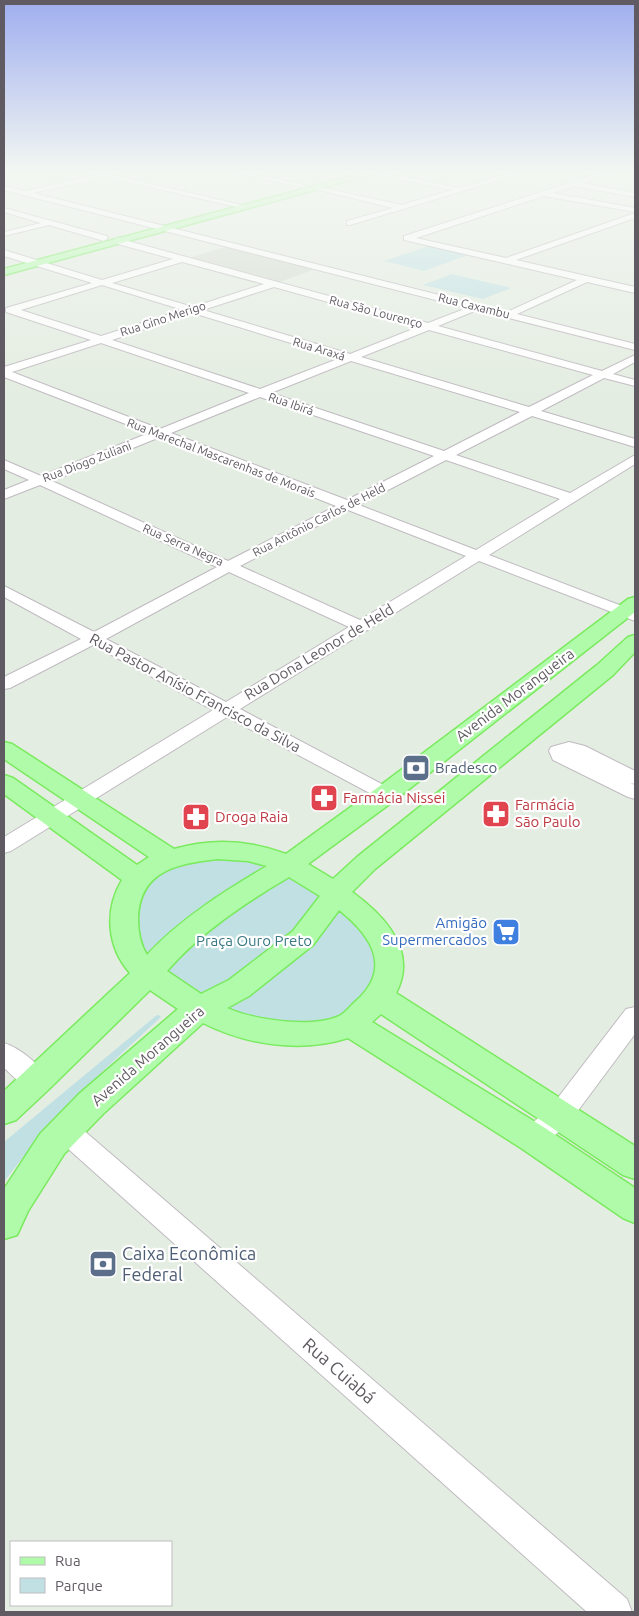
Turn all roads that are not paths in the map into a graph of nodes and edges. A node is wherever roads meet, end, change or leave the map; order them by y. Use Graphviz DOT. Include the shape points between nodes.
graph roads {
  1 [pos="64,248"];
  2 [pos="90,248"];
  3 [pos="142,248"];
  4 [pos="220,248"];
  5 [pos="246,248"];
  6 [pos="452,248"];
  7 [pos="541,248"];
  8 [pos="215,250"];
  9 [pos="4,253"];
  10 [pos="198,255"];
  11 [pos="23,259"];
  12 [pos="182,260"];
  13 [pos="506,261"];
  14 [pos="36,263"];
  15 [pos="4,264"];
  16 [pos="321,267"];
  17 [pos="4,272"];
  18 [pos="586,279"];
  19 [pos="99,283"];
  20 [pos="274,284"];
  21 [pos="635,290"];
  22 [pos="477,307"];
  23 [pos="7,310"];
  24 [pos="191,310"];
  25 [pos="508,315"];
  26 [pos="428,326"];
  27 [pos="635,337"];
  28 [pos="99,340"];
  29 [pos="622,344"];
  30 [pos="635,347"];
  31 [pos="347,357"];
  32 [pos="635,358"];
  33 [pos="4,372"];
  34 [pos="606,375"];
  35 [pos="635,383"];
  36 [pos="259,393"];
  37 [pos="530,412"];
  38 [pos="159,434"];
  39 [pos="635,443"];
  40 [pos="446,456"];
  41 [pos="635,459"];
  42 [pos="4,464"];
  43 [pos="40,480"];
  44 [pos="4,495"];
  45 [pos="571,498"];
  46 [pos="348,506"];
  47 [pos="477,556"];
  48 [pos="229,566"];
  49 [pos="4,590"];
  50 [pos="631,610"];
  51 [pos="361,627"];
  52 [pos="93,639"];
  53 [pos="634,644"];
  54 [pos="4,684"];
  55 [pos="225,709"];
  56 [pos="4,749"];
  57 [pos="635,778"];
  58 [pos="4,783"];
  59 [pos="635,793"];
  60 [pos="386,794"];
  61 [pos="80,799"];
  62 [pos="52,816"];
  63 [pos="4,846"];
  64 [pos="169,858"];
  65 [pos="289,865"];
  66 [pos="136,877"];
  67 [pos="336,894"];
  68 [pos="148,973"];
  69 [pos="379,997"];
  70 [pos="200,1008"];
  71 [pos="635,1016"];
  72 [pos="350,1024"];
  73 [pos="4,1053"];
  74 [pos="37,1082"];
  75 [pos="4,1110"];
  76 [pos="559,1116"];
  77 [pos="65,1130"];
  78 [pos="533,1138"];
  79 [pos="635,1164"];
  80 [pos="635,1208"];
  81 [pos="4,1223"];
  82 [pos="614,1612"];
  1 -- 11 [label="main road"];
  2 -- 14 [label="main road"];
  3 -- 12 [label="street, Rua São Lourenço"];
  4 -- 8 [label="street"];
  5 -- 16 [label="street, Rua Caxambu"];
  6 -- 13 [label="street"];
  7 -- 13 [label="street"];
  9 -- 11 [label="street, Rua Araxá"];
  10 -- 12 [label="street"];
  11 -- 14 [label="street, Rua Araxá"];
  11 -- 15 [label="main road"];
  12 -- 19 [label="street"];
  12 -- 20 [label="street, Rua São Lourenço"];
  13 -- 18 [label="street"];
  14 -- 17 [label="main road"];
  14 -- 19 [label="street, Rua Araxá"];
  16 -- 20 [label="street, Rua Gino Merigo"];
  16 -- 22 [label="street, Rua Caxambu"];
  18 -- 21 [label="street"];
  18 -- 25 [label="street"];
  19 -- 23 [label="street"];
  19 -- 24 [label="street, Rua Araxá"];
  20 -- 24 [label="street, Rua Gino Merigo"];
  20 -- 26 [label="street, Rua São Lourenço"];
  22 -- 25 [label="street, Rua Caxambu"];
  22 -- 26 [label="street, Rua Diogo Zuliani"];
  23 -- 28 [label="street, Rua Ibirá"];
  24 -- 28 [label="street, Rua Gino Merigo"];
  24 -- 31 [label="street, Rua Araxá"];
  25 -- 29 [label="street, Rua Caxambu"];
  26 -- 31 [label="street, Rua Diogo Zuliani"];
  26 -- 34 [label="street, Rua São Lourenço"];
  27 -- 29 [label="street"];
  28 -- 33 [label="street, Rua Gino Merigo"];
  28 -- 36 [label="street, Rua Ibirá"];
  29 -- 30 [label="street, Rua Caxambu"];
  31 -- 36 [label="street, Rua Diogo Zuliani"];
  31 -- 37 [label="street, Rua Araxá"];
  32 -- 34 [label="street, Rua Antônio Carlos de Held"];
  33 -- 38 [label="street, Rua Marechal Mascarenhas de Morais"];
  34 -- 35 [label="street, Rua São Lourenço"];
  34 -- 37 [label="street, Rua Antônio Carlos de Held"];
  36 -- 38 [label="street, Rua Diogo Zuliani"];
  36 -- 40 [label="street, Rua Ibirá"];
  37 -- 39 [label="street, Rua Araxá"];
  37 -- 40 [label="street, Rua Antônio Carlos de Held"];
  38 -- 43 [label="street, Rua Diogo Zuliani"];
  38 -- 46 [label="street, Rua Marechal Mascarenhas de Morais"];
  40 -- 45 [label="street, Rua Ibirá"];
  40 -- 46 [label="street, Rua Antônio Carlos de Held"];
  41 -- 45 [label="street, Rua Dona Leonor de Held"];
  42 -- 43 [label="street, Rua Serra Negra"];
  43 -- 44 [label="street, Rua Diogo Zuliani"];
  43 -- 48 [label="street, Rua Serra Negra"];
  45 -- 47 [label="street, Rua Dona Leonor de Held"];
  46 -- 47 [label="street, Rua Marechal Mascarenhas de Morais"];
  46 -- 48 [label="street, Rua Antônio Carlos de Held"];
  47 -- 50 [label="street, Rua Marechal Mascarenhas de Morais"];
  47 -- 51 [label="street, Rua Dona Leonor de Held"];
  48 -- 51 [label="street, Rua Serra Negra"];
  48 -- 52 [label="street, Rua Antônio Carlos de Held"];
  49 -- 52 [label="street, Rua Pastor Anísio Francisco da Silva"];
  50 -- 60 [label="main road, Avenida Morangueira"];
  51 -- 55 [label="street, Rua Dona Leonor de Held"];
  52 -- 54 [label="street, Rua Antônio Carlos de Held"];
  52 -- 55 [label="street, Rua Pastor Anísio Francisco da Silva"];
  53 -- 67 [label="main road, Avenida Morangueira" via="366,863"];
  55 -- 60 [label="street, Rua Pastor Anísio Francisco da Silva"];
  55 -- 61 [label="street, Rua Dona Leonor de Held"];
  56 -- 61 [label="main road"];
  57 -- 59 [label="street" via="578,750 558,751 560,756"];
  58 -- 62 [label="main road"];
  60 -- 65 [label="main road, Avenida Morangueira"];
  61 -- 62 [label="street, Rua Dona Leonor de Held"];
  61 -- 64 [label="main road"];
  62 -- 63 [label="street, Rua Dona Leonor de Held"];
  62 -- 66 [label="main road"];
  64 -- 65 [label="main road" via="193,852 234,851 265,856"];
  64 -- 66 [label="main road"];
  65 -- 67 [label="main road"];
  65 -- 68 [label="main road, Avenida Morangueira" via="242,893 188,934"];
  66 -- 68 [label="main road" via="126,896 124,929 127,946"];
  67 -- 69 [label="main road" via="378,931 387,946 388,981"];
  67 -- 70 [label="main road, Avenida Morangueira" via="303,938 239,988"];
  68 -- 70 [label="main road"];
  68 -- 74 [label="main road, Avenida Morangueira"];
  69 -- 72 [label="main road"];
  69 -- 76 [label="main road"];
  70 -- 72 [label="main road" via="230,1023 277,1033 318,1032"];
  70 -- 77 [label="main road, Avenida Morangueira"];
  71 -- 76 [label="street"];
  72 -- 78 [label="main road"];
  73 -- 74 [label="street"];
  74 -- 75 [label="main road, Avenida Morangueira"];
  76 -- 78 [label="street"];
  76 -- 79 [label="main road"];
  77 -- 81 [label="main road, Avenida Morangueira" via="52,1144"];
  77 -- 82 [label="street, Rua Cuiabá"];
  78 -- 80 [label="main road"];
}
